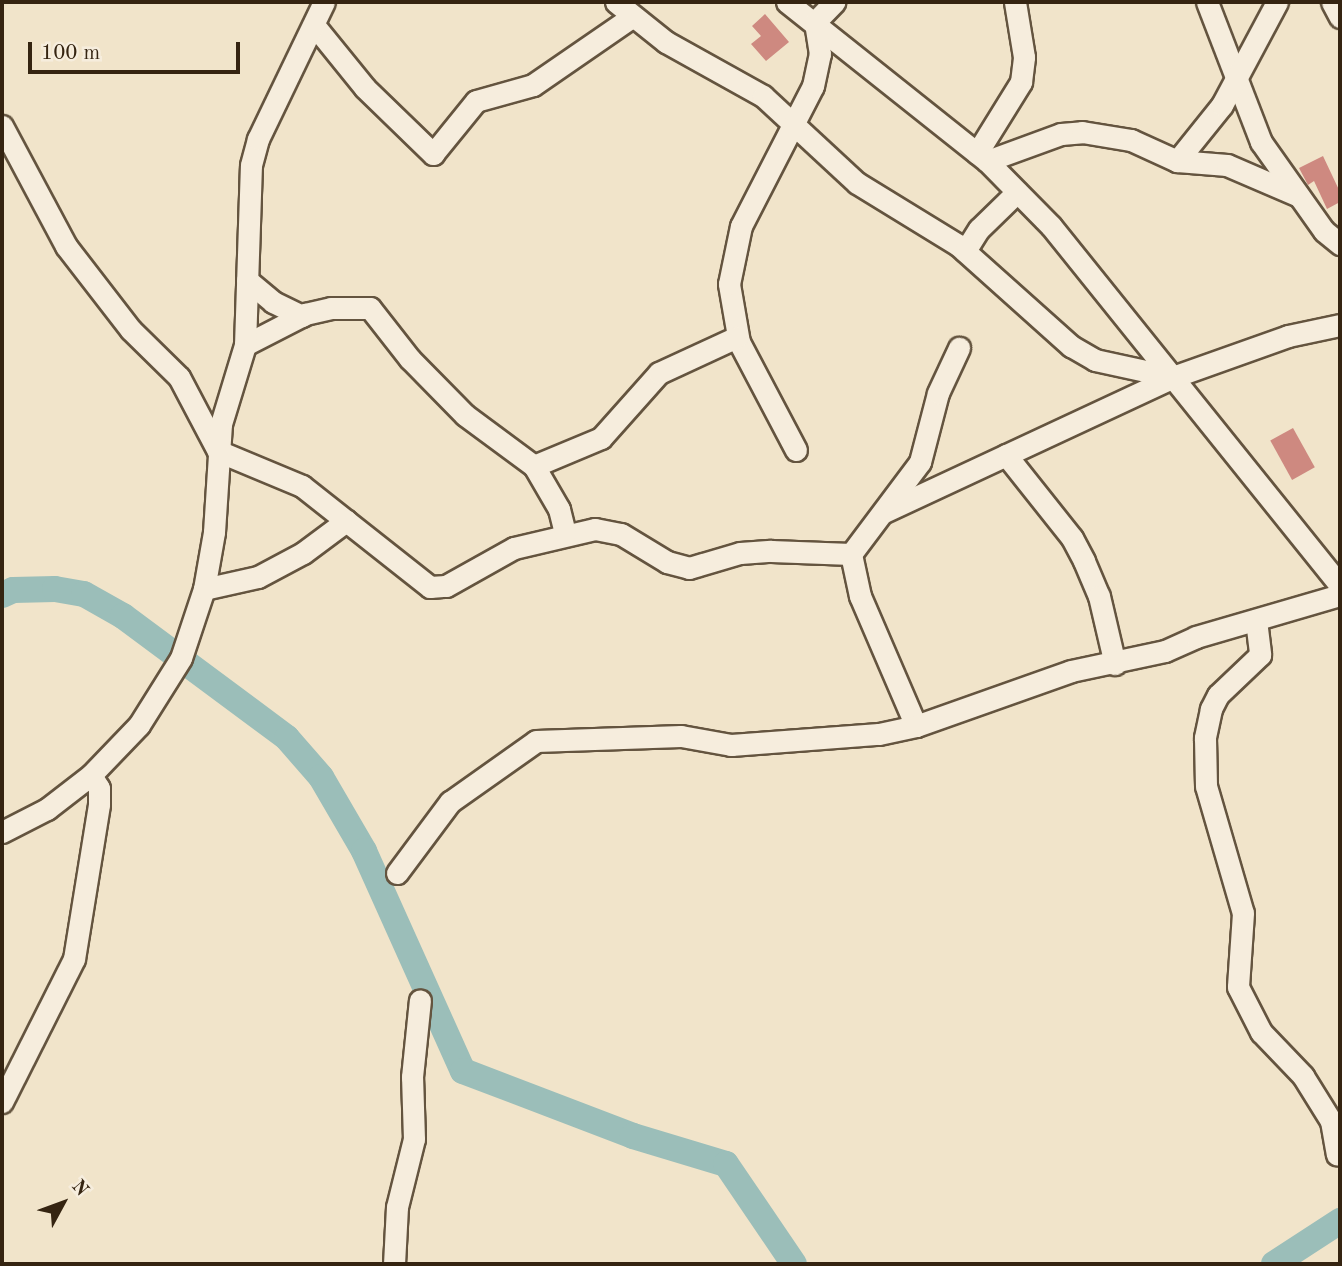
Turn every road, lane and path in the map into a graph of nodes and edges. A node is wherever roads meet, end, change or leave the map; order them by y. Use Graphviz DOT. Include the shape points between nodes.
graph roads {
  1 [pos="324,2"];
  2 [pos="616,2"];
  3 [pos="787,2"];
  4 [pos="834,2"];
  5 [pos="1015,2"];
  6 [pos="1207,2"];
  7 [pos="1277,2"];
  8 [pos="1332,2"];
  9 [pos="633,16"];
  10 [pos="1340,17"];
  11 [pos="815,22"];
  12 [pos="314,25"];
  13 [pos="1238,76"];
  14 [pos="2,126"];
  15 [pos="794,126"];
  16 [pos="982,157"];
  17 [pos="1177,161"];
  18 [pos="1017,192"];
  19 [pos="1299,196"];
  20 [pos="1340,244"];
  21 [pos="965,251"];
  22 [pos="247,280"];
  23 [pos="302,316"];
  24 [pos="1340,325"];
  25 [pos="737,337"];
  26 [pos="245,345"];
  27 [pos="959,348"];
  28 [pos="1173,377"];
  29 [pos="796,450"];
  30 [pos="218,451"];
  31 [pos="1006,455"];
  32 [pos="534,466"];
  33 [pos="884,512"];
  34 [pos="346,521"];
  35 [pos="565,533"];
  36 [pos="851,554"];
  37 [pos="1340,585"];
  38 [pos="204,589"];
  39 [pos="1340,595"];
  40 [pos="1256,620"];
  41 [pos="1115,664"];
  42 [pos="916,726"];
  43 [pos="91,775"];
  44 [pos="2,832"];
  45 [pos="397,873"];
  46 [pos="420,1000"];
  47 [pos="2,1102"];
  48 [pos="1337,1153"];
  49 [pos="394,1264"];
  1 -- 12 [label="street"];
  2 -- 9 [label="street"];
  3 -- 11 [label="street"];
  4 -- 11 [label="street"];
  5 -- 16 [label="street" via="1024,57 1021,82"];
  6 -- 13 [label="street"];
  7 -- 13 [label="street"];
  8 -- 10 [label="street"];
  9 -- 12 [label="street" via="533,85 476,101 433,154 365,88"];
  9 -- 15 [label="street" via="683,53 753,90"];
  11 -- 15 [label="street" via="817,72"];
  11 -- 16 [label="street"];
  12 -- 22 [label="street" via="254,152"];
  13 -- 17 [label="street" via="1222,105"];
  13 -- 19 [label="street" via="1261,142"];
  14 -- 30 [label="street" via="66,246 131,330 179,377"];
  15 -- 21 [label="street" via="857,183"];
  15 -- 25 [label="street" via="737,239 728,296"];
  16 -- 17 [label="street" via="1082,132 1131,140"];
  16 -- 18 [label="street"];
  17 -- 19 [label="street" via="1227,165"];
  18 -- 21 [label="street" via="979,229"];
  18 -- 28 [label="street" via="1051,226"];
  19 -- 20 [label="street"];
  21 -- 28 [label="street" via="1071,346 1108,363"];
  22 -- 23 [label="street" via="272,302"];
  22 -- 26 [label="street"];
  23 -- 26 [label="street"];
  23 -- 32 [label="street" via="331,308 370,308 410,359 465,415"];
  24 -- 28 [label="street" via="1288,336"];
  25 -- 29 [label="street"];
  25 -- 32 [label="street" via="659,373 601,438"];
  26 -- 30 [label="street" via="221,424"];
  27 -- 33 [label="street" via="938,393 920,462"];
  28 -- 31 [label="street"];
  28 -- 37 [label="street"];
  30 -- 34 [label="street" via="281,474"];
  30 -- 38 [label="street" via="214,532"];
  31 -- 33 [label="street"];
  31 -- 41 [label="street" via="1072,538 1084,561 1099,596"];
  32 -- 35 [label="street" via="559,509"];
  33 -- 36 [label="street"];
  34 -- 35 [label="street" via="430,587 459,580 514,548"];
  34 -- 38 [label="street" via="303,553 258,577"];
  35 -- 36 [label="street" via="608,529 667,562 689,568 740,553"];
  36 -- 42 [label="street" via="860,596"];
  38 -- 43 [label="street" via="181,658 158,698"];
  39 -- 40 [label="street"];
  40 -- 41 [label="street"];
  40 -- 48 [label="street" via="1260,655 1218,695 1211,709 1205,738 1206,786 1243,913 1238,987 1261,1032 1303,1076 1331,1121"];
  41 -- 42 [label="street" via="1071,671"];
  42 -- 45 [label="street" via="852,738 786,738 731,745 681,736 536,741 450,802"];
  43 -- 44 [label="street" via="47,809"];
  43 -- 47 [label="street" via="99,788 99,804 74,959"];
  46 -- 49 [label="street" via="412,1077 414,1139 397,1207"];
}
